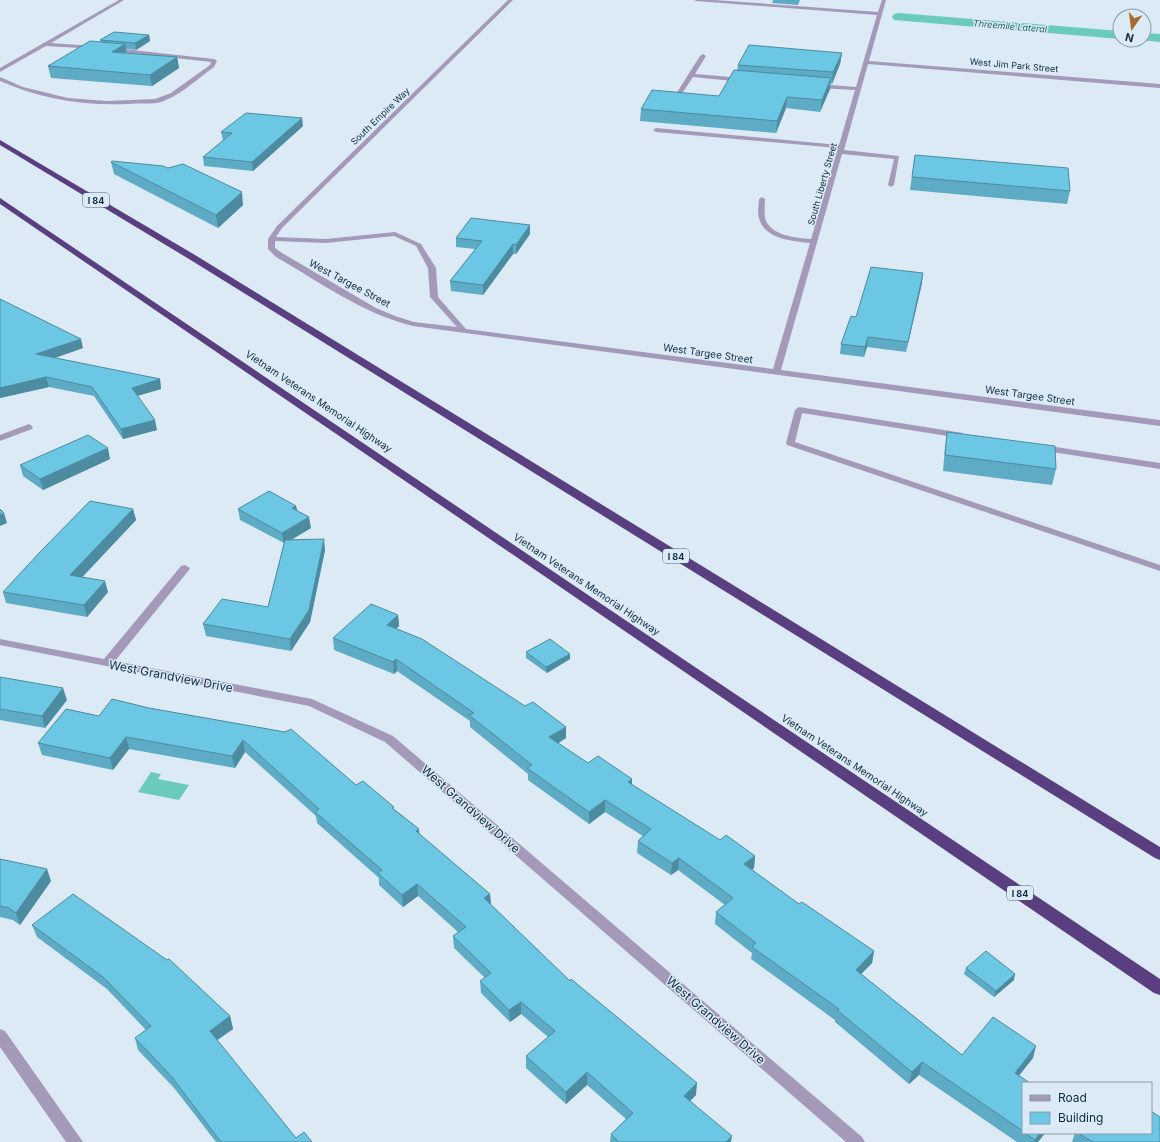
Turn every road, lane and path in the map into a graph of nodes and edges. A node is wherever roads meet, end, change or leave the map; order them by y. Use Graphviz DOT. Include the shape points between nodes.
graph roads {
  1 [pos="122,0"];
  2 [pos="511,0"];
  3 [pos="696,0"];
  4 [pos="884,0"];
  5 [pos="751,2"];
  6 [pos="880,14"];
  7 [pos="46,44"];
  8 [pos="703,56"];
  9 [pos="866,62"];
  10 [pos="0,70"];
  11 [pos="691,75"];
  12 [pos="0,79"];
  13 [pos="752,80"];
  14 [pos="813,85"];
  15 [pos="1160,86"];
  16 [pos="858,89"];
  17 [pos="679,94"];
  18 [pos="656,130"];
  19 [pos="0,142"];
  20 [pos="841,149"];
  21 [pos="891,185"];
  22 [pos="762,199"];
  23 [pos="0,200"];
  24 [pos="271,239"];
  25 [pos="814,241"];
  26 [pos="464,331"];
  27 [pos="776,373"];
  28 [pos="1160,423"];
  29 [pos="29,427"];
  30 [pos="972,437"];
  31 [pos="0,438"];
  32 [pos="1034,447"];
  33 [pos="1160,466"];
  34 [pos="185,568"];
  35 [pos="1160,568"];
  36 [pos="0,642"];
  37 [pos="107,664"];
  38 [pos="1160,854"];
  39 [pos="1160,988"];
  40 [pos="0,1035"];
  41 [pos="75,1142"];
  42 [pos="857,1142"];
  1 -- 7 [label="street"];
  2 -- 24 [label="street, South Empire Way" via="279,227"];
  3 -- 5 [label="street"];
  4 -- 6 [label="street, South Liberty Street"];
  5 -- 6 [label="street"];
  6 -- 9 [label="street, South Liberty Street"];
  7 -- 10 [label="street"];
  7 -- 12 [label="street" via="214,61 212,66 173,94 156,101 107,103 68,100 21,88"];
  8 -- 11 [label="street"];
  9 -- 15 [label="street, West Jim Park Street"];
  9 -- 16 [label="street, South Liberty Street"];
  11 -- 13 [label="street"];
  11 -- 17 [label="street"];
  14 -- 16 [label="street"];
  16 -- 20 [label="street, South Liberty Street"];
  18 -- 20 [label="street"];
  19 -- 38 [label="highway, I 84"];
  20 -- 21 [label="street" via="897,157"];
  20 -- 25 [label="street, South Liberty Street"];
  22 -- 25 [label="street" via="762,219 771,231 798,240"];
  23 -- 39 [label="highway, Vietnam Veterans Memorial Highway / I 84"];
  24 -- 26 [label="street, West Targee Street" via="272,248 290,263 373,310 413,324"];
  24 -- 26 [label="street" via="326,241 395,234 419,245 432,268 434,297"];
  25 -- 27 [label="street, South Liberty Street"];
  26 -- 27 [label="street, West Targee Street"];
  27 -- 28 [label="street, West Targee Street"];
  29 -- 31 [label="street"];
  30 -- 35 [label="street" via="799,410 790,443"];
  32 -- 33 [label="street"];
  34 -- 37 [label="street"];
  36 -- 37 [label="street, West Grandview Drive"];
  37 -- 42 [label="street, West Grandview Drive" via="312,703 389,739"];
  40 -- 41 [label="street"];
}
